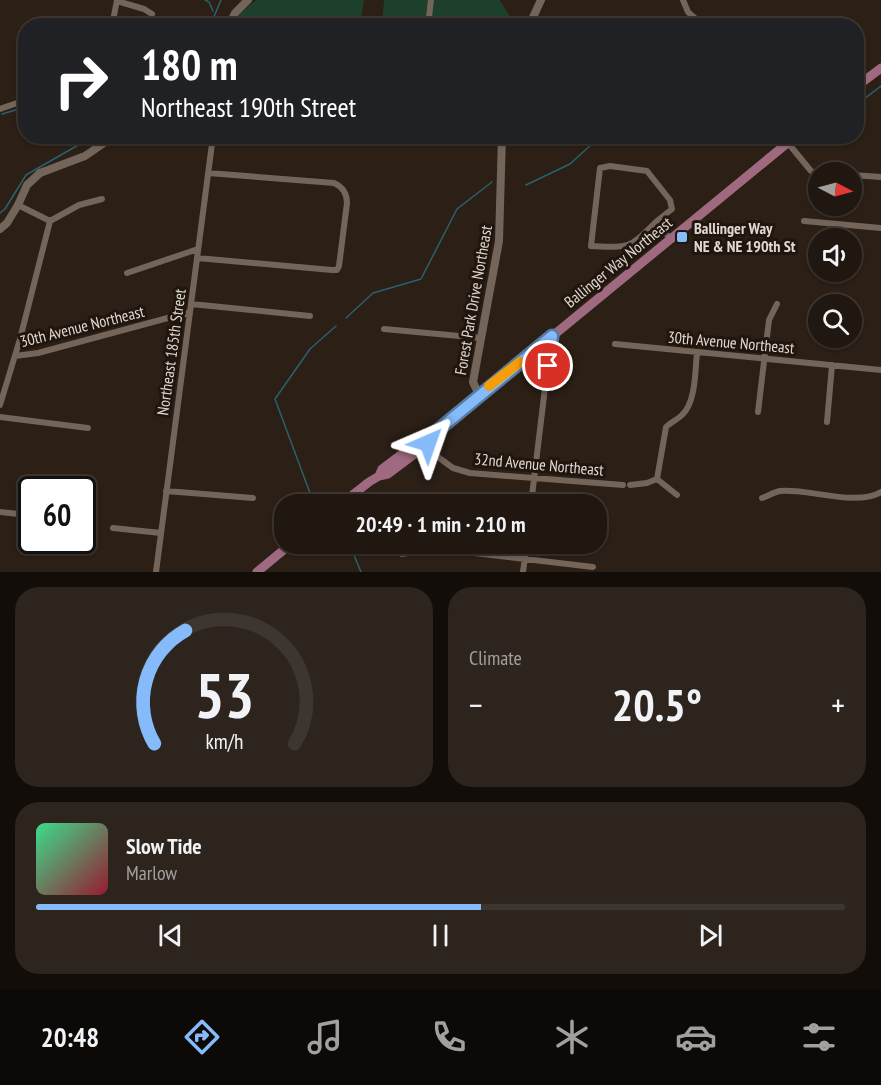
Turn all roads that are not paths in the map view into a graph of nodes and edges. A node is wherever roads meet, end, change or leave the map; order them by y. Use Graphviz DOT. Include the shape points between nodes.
graph roads {
  1 [pos="248,0"];
  2 [pos="431,0"];
  3 [pos="542,0"];
  4 [pos="683,0"];
  5 [pos="117,1"];
  6 [pos="153,14"];
  7 [pos="113,18"];
  8 [pos="233,18"];
  9 [pos="429,18"];
  10 [pos="533,18"];
  11 [pos="695,18"];
  12 [pos="881,68"];
  13 [pos="864,81"];
  14 [pos="18,103"];
  15 [pos="0,109"];
  16 [pos="102,144"];
  17 [pos="212,144"];
  18 [pos="502,144"];
  19 [pos="787,144"];
  20 [pos="789,144"];
  21 [pos="808,167"];
  22 [pos="208,173"];
  23 [pos="40,174"];
  24 [pos="862,176"];
  25 [pos="881,177"];
  26 [pos="102,200"];
  27 [pos="18,205"];
  28 [pos="50,221"];
  29 [pos="657,221"];
  30 [pos="804,221"];
  31 [pos="881,228"];
  32 [pos="0,229"];
  33 [pos="670,238"];
  34 [pos="198,249"];
  35 [pos="197,258"];
  36 [pos="127,273"];
  37 [pos="191,304"];
  38 [pos="777,304"];
  39 [pos="190,312"];
  40 [pos="310,316"];
  41 [pos="384,329"];
  42 [pos="552,336"];
  43 [pos="481,338"];
  44 [pos="615,344"];
  45 [pos="697,353"];
  46 [pos="15,356"];
  47 [pos="764,359"];
  48 [pos="832,365"];
  49 [pos="881,370"];
  50 [pos="479,395"];
  51 [pos="0,405"];
  52 [pos="758,412"];
  53 [pos="0,417"];
  54 [pos="827,422"];
  55 [pos="88,428"];
  56 [pos="432,435"];
  57 [pos="424,447"];
  58 [pos="379,476"];
  59 [pos="535,477"];
  60 [pos="657,479"];
  61 [pos="166,490"];
  62 [pos="881,492"];
  63 [pos="355,494"];
  64 [pos="532,494"];
  65 [pos="677,495"];
  66 [pos="253,498"];
  67 [pos="762,498"];
  68 [pos="0,512"];
  69 [pos="18,514"];
  70 [pos="113,528"];
  71 [pos="161,533"];
  72 [pos="278,554"];
  73 [pos="488,554"];
  74 [pos="526,554"];
  75 [pos="525,560"];
  76 [pos="593,567"];
  77 [pos="156,572"];
  78 [pos="257,572"];
  79 [pos="523,572"];
  1 -- 8 [label="street"];
  2 -- 9 [label="street"];
  3 -- 10 [label="street"];
  4 -- 11 [label="street"];
  5 -- 6 [label="street"];
  5 -- 7 [label="street"];
  12 -- 13 [label="main road"];
  14 -- 15 [label="street"];
  16 -- 23 [label="street" via="85,156"];
  17 -- 22 [label="street, Northeast 185th Street"];
  18 -- 43 [label="street, Forest Park Drive Northeast" via="499,241"];
  19 -- 33 [label="main road, Ballinger Way Northeast"];
  20 -- 21 [label="street"];
  22 -- 34 [label="street, Northeast 185th Street"];
  22 -- 35 [label="street" via="334,183 344,190 347,203 339,266 337,270"];
  23 -- 27 [label="main road" via="27,185"];
  24 -- 25 [label="street"];
  26 -- 28 [label="street" via="79,205"];
  27 -- 28 [label="street"];
  27 -- 32 [label="street"];
  28 -- 46 [label="street"];
  29 -- 29 [label="street" via="672,209 670,200 647,171 600,168 591,246 623,247"];
  29 -- 33 [label="street"];
  30 -- 31 [label="street"];
  33 -- 42 [label="main road, Ballinger Way Northeast"];
  34 -- 35 [label="street, Northeast 185th Street"];
  34 -- 36 [label="street"];
  35 -- 37 [label="street, Northeast 185th Street"];
  37 -- 39 [label="street, Northeast 185th Street"];
  37 -- 40 [label="street"];
  38 -- 47 [label="street" via="769,320"];
  39 -- 46 [label="street, 30th Avenue Northeast"];
  39 -- 61 [label="street, Northeast 185th Street"];
  41 -- 43 [label="street"];
  42 -- 50 [label="main road, Ballinger Way Northeast"];
  42 -- 59 [label="street"];
  43 -- 50 [label="street, Forest Park Drive Northeast" via="472,382"];
  44 -- 45 [label="street, 30th Avenue Northeast"];
  45 -- 47 [label="street, 30th Avenue Northeast"];
  45 -- 60 [label="street" via="691,398 687,409 666,428"];
  46 -- 51 [label="street"];
  47 -- 48 [label="street, 30th Avenue Northeast"];
  47 -- 52 [label="street"];
  48 -- 49 [label="street, 30th Avenue Northeast"];
  48 -- 54 [label="street"];
  50 -- 56 [label="main road, Ballinger Way Northeast"];
  53 -- 55 [label="street"];
  56 -- 57 [label="main road"];
  56 -- 58 [label="main road" via="382,469"];
  57 -- 58 [label="main road" via="388,474"];
  57 -- 59 [label="street, 32nd Avenue Northeast" via="460,471"];
  58 -- 63 [label="main road"];
  59 -- 60 [label="street, 32nd Avenue Northeast" via="626,485"];
  59 -- 64 [label="street"];
  60 -- 65 [label="street"];
  61 -- 66 [label="street"];
  61 -- 71 [label="street, Northeast 185th Street"];
  62 -- 67 [label="street" via="873,496 828,496 781,491"];
  68 -- 69 [label="street"];
  70 -- 71 [label="street"];
  71 -- 77 [label="street, Northeast 185th Street"];
  72 -- 78 [label="main road"];
  73 -- 75 [label="street"];
  74 -- 75 [label="street"];
  75 -- 76 [label="street"];
  75 -- 79 [label="street"];
}
